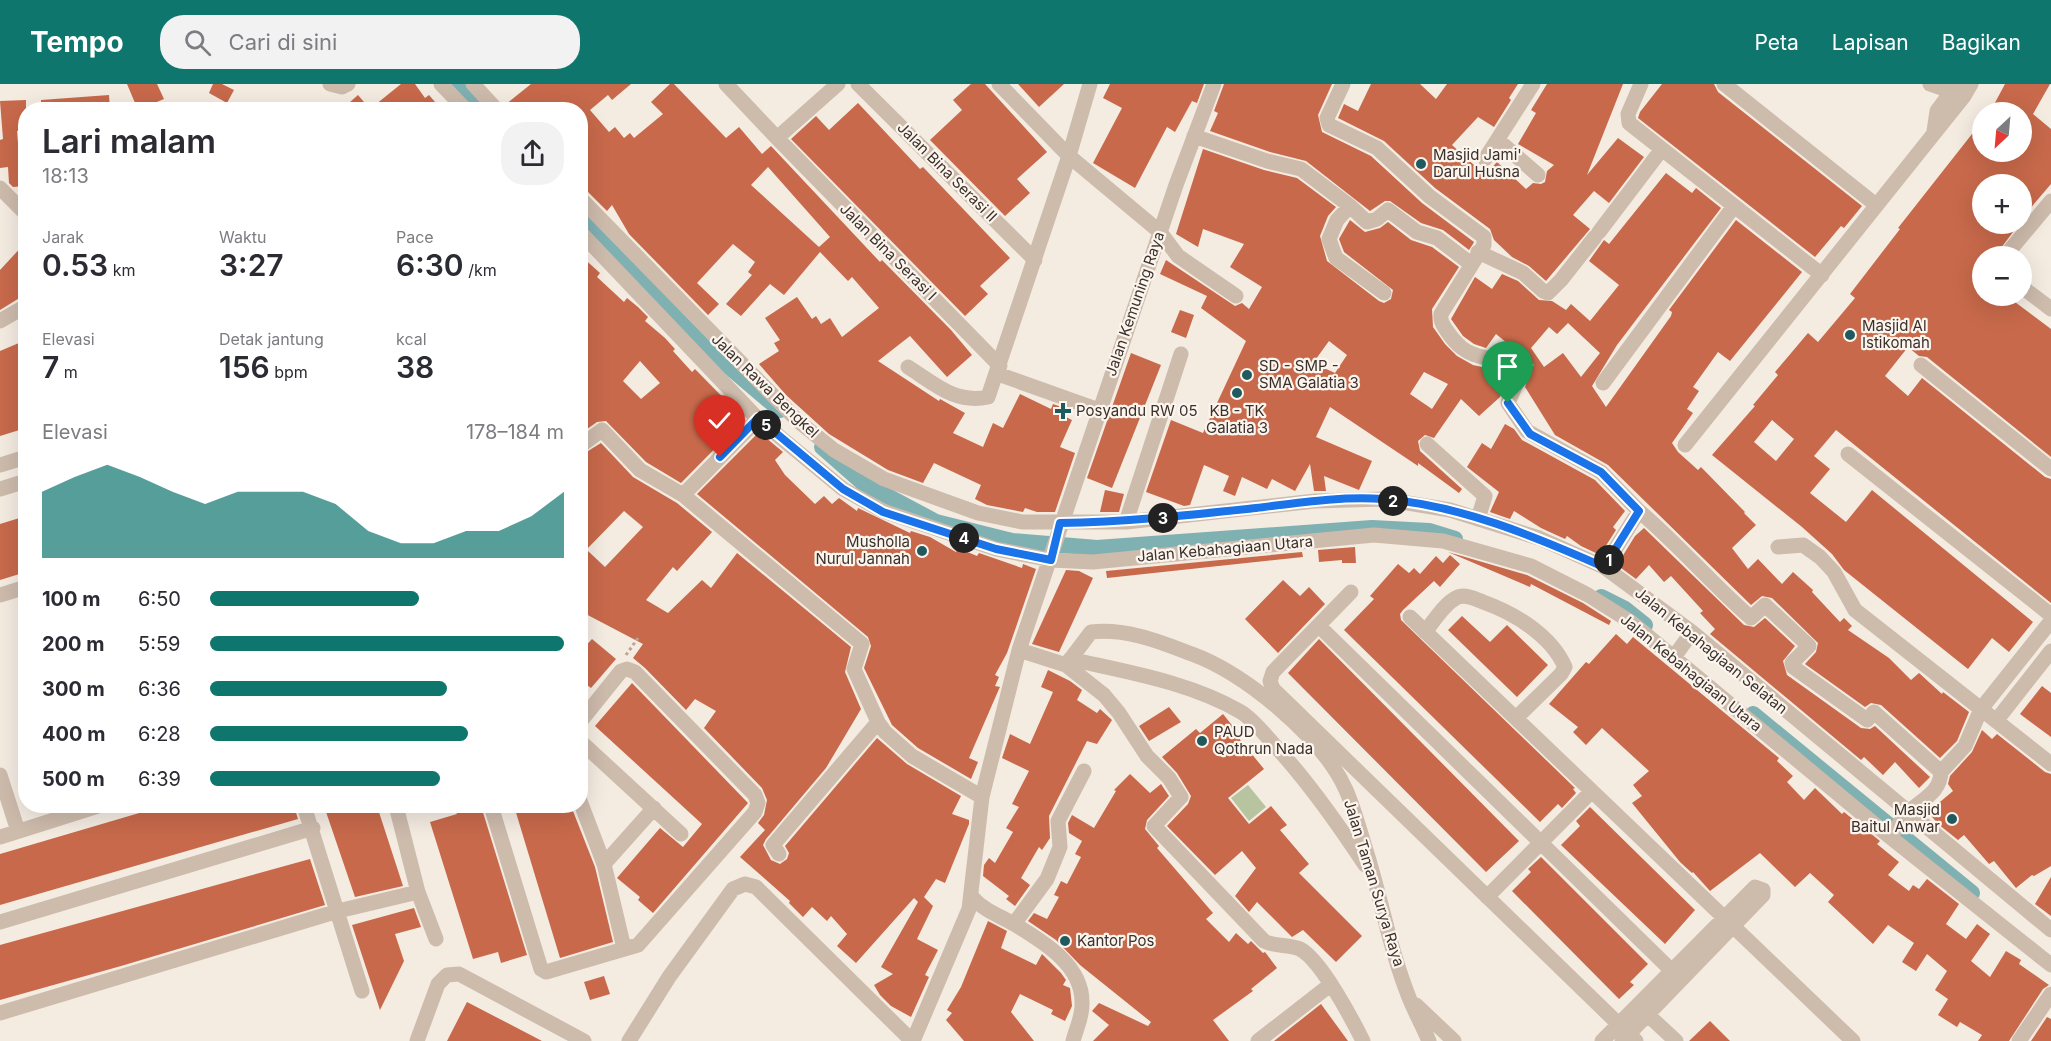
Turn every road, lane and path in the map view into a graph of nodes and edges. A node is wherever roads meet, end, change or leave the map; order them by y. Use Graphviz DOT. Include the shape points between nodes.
graph roads {
  1 [pos="330,84"];
  2 [pos="348,84"];
  3 [pos="441,84"];
  4 [pos="473,84"];
  5 [pos="726,84"];
  6 [pos="838,84"];
  7 [pos="858,84"];
  8 [pos="999,84"];
  9 [pos="1090,84"];
  10 [pos="1214,84"];
  11 [pos="1343,84"];
  12 [pos="1533,84"];
  13 [pos="1641,84"];
  14 [pos="1724,84"];
  15 [pos="1930,84"];
  16 [pos="1961,89"];
  17 [pos="458,102"];
  18 [pos="490,102"];
  19 [pos="1194,136"];
  20 [pos="777,138"];
  21 [pos="1499,141"];
  22 [pos="1662,149"];
  23 [pos="1070,156"];
  24 [pos="1485,159"];
  25 [pos="1538,175"];
  26 [pos="0,188"];
  27 [pos="2051,201"];
  28 [pos="1876,205"];
  29 [pos="18,206"];
  30 [pos="1350,206"];
  31 [pos="1734,206"];
  32 [pos="588,211"];
  33 [pos="1160,232"];
  34 [pos="588,236"];
  35 [pos="608,245"];
  36 [pos="2013,246"];
  37 [pos="1474,258"];
  38 [pos="1035,260"];
  39 [pos="1822,275"];
  40 [pos="1384,293"];
  41 [pos="2032,295"];
  42 [pos="1236,296"];
  43 [pos="2051,309"];
  44 [pos="18,311"];
  45 [pos="0,321"];
  46 [pos="1181,354"];
  47 [pos="1921,365"];
  48 [pos="908,367"];
  49 [pos="999,370"];
  50 [pos="1603,383"];
  51 [pos="1099,410"];
  52 [pos="758,418"];
  53 [pos="588,440"];
  54 [pos="1427,444"];
  55 [pos="1685,446"];
  56 [pos="1848,454"];
  57 [pos="18,459"];
  58 [pos="0,465"];
  59 [pos="2051,469"];
  60 [pos="18,484"];
  61 [pos="0,489"];
  62 [pos="683,495"];
  63 [pos="1639,511"];
  64 [pos="1478,519"];
  65 [pos="1126,522"];
  66 [pos="1059,527"];
  67 [pos="1778,547"];
  68 [pos="1051,557"];
  69 [pos="1604,567"];
  70 [pos="18,590"];
  71 [pos="1352,592"];
  72 [pos="0,596"];
  73 [pos="2051,615"];
  74 [pos="1410,617"];
  75 [pos="2051,621"];
  76 [pos="1319,626"];
  77 [pos="1425,632"];
  78 [pos="1691,634"];
  79 [pos="638,638"];
  80 [pos="1018,650"];
  81 [pos="2051,651"];
  82 [pos="1675,656"];
  83 [pos="1068,662"];
  84 [pos="627,669"];
  85 [pos="1981,709"];
  86 [pos="588,712"];
  87 [pos="1516,718"];
  88 [pos="1996,721"];
  89 [pos="878,722"];
  90 [pos="588,748"];
  91 [pos="2051,764"];
  92 [pos="1084,771"];
  93 [pos="1941,772"];
  94 [pos="0,775"];
  95 [pos="1592,791"];
  96 [pos="982,797"];
  97 [pos="654,808"];
  98 [pos="76,813"];
  99 [pos="307,813"];
  100 [pos="402,813"];
  101 [pos="493,813"];
  102 [pos="585,813"];
  103 [pos="1906,814"];
  104 [pos="313,828"];
  105 [pos="18,831"];
  106 [pos="681,834"];
  107 [pos="1891,835"];
  108 [pos="0,837"];
  109 [pos="1541,843"];
  110 [pos="779,854"];
  111 [pos="604,864"];
  112 [pos="1375,880"];
  113 [pos="418,892"];
  114 [pos="1487,897"];
  115 [pos="969,908"];
  116 [pos="338,911"];
  117 [pos="0,922"];
  118 [pos="1729,922"];
  119 [pos="1014,924"];
  120 [pos="2051,930"];
  121 [pos="436,939"];
  122 [pos="624,948"];
  123 [pos="2051,965"];
  124 [pos="1672,971"];
  125 [pos="1330,985"];
  126 [pos="362,992"];
  127 [pos="2051,994"];
  128 [pos="1410,999"];
  129 [pos="0,1013"];
  130 [pos="1648,1015"];
  131 [pos="1627,1035"];
  132 [pos="1845,1038"];
  133 [pos="417,1041"];
  134 [pos="584,1041"];
  135 [pos="628,1041"];
  136 [pos="912,1041"];
  137 [pos="1073,1041"];
  138 [pos="1258,1041"];
  139 [pos="1364,1041"];
  140 [pos="1430,1041"];
  141 [pos="1454,1041"];
  142 [pos="1602,1041"];
  143 [pos="1676,1041"];
  144 [pos="2019,1041"];
  1 -- 2 [label="street"];
  3 -- 17 [label="street"];
  4 -- 18 [label="street"];
  5 -- 20 [label="street, Jalan Bina Serasi I"];
  6 -- 20 [label="street"];
  7 -- 38 [label="street, Jalan Bina Serasi II"];
  8 -- 23 [label="street"];
  9 -- 23 [label="street"];
  10 -- 19 [label="street, Jalan Kemuning Raya"];
  11 -- 37 [label="street" via="1327,118 1329,125 1377,148 1429,196 1484,237 1484,245"];
  12 -- 21 [label="street"];
  13 -- 22 [label="street" via="1628,114 1629,123"];
  14 -- 28 [label="street"];
  15 -- 16 [label="street"];
  16 -- 28 [label="street" via="1948,117"];
  19 -- 30 [label="street" via="1301,169"];
  19 -- 33 [label="street, Jalan Kemuning Raya"];
  20 -- 49 [label="street, Jalan Bina Serasi I"];
  21 -- 24 [label="street"];
  21 -- 25 [label="street"];
  22 -- 31 [label="street"];
  22 -- 37 [label="street" via="1548,293 1523,273"];
  23 -- 33 [label="street"];
  23 -- 38 [label="street"];
  26 -- 29 [label="street"];
  27 -- 36 [label="street"];
  28 -- 39 [label="street"];
  30 -- 37 [label="street" via="1367,222 1388,210 1417,232"];
  30 -- 40 [label="street" via="1337,220 1329,239 1332,249 1344,266"];
  31 -- 39 [label="street"];
  31 -- 50 [label="street"];
  32 -- 35 [label="street, Jalan Rawa Bengkel"];
  33 -- 42 [label="street" via="1178,256"];
  33 -- 51 [label="street, Jalan Kemuning Raya"];
  34 -- 35 [label="street, Jalan Rawa Bengkel"];
  35 -- 52 [label="street, Jalan Rawa Bengkel"];
  35 -- 66 [label="street, Jalan Rawa Bengkel" via="834,450 884,479 978,513"];
  37 -- 63 [label="street" via="1441,314 1450,335 1463,349 1509,368 1518,381 1509,408 1530,434 1601,472"];
  38 -- 49 [label="street"];
  39 -- 55 [label="street"];
  41 -- 43 [label="street"];
  44 -- 45 [label="street"];
  46 -- 65 [label="street"];
  47 -- 59 [label="street"];
  48 -- 49 [label="street" via="953,396 973,400 988,397"];
  49 -- 51 [label="street"];
  51 -- 66 [label="street, Jalan Kemuning Raya"];
  52 -- 62 [label="street"];
  52 -- 68 [label="street, Jalan Rawa Bengkel" via="843,489 883,512 996,549"];
  53 -- 62 [label="street" via="602,430 640,470"];
  54 -- 64 [label="street" via="1485,496"];
  56 -- 73 [label="street"];
  57 -- 58 [label="street"];
  60 -- 61 [label="street"];
  62 -- 89 [label="street" via="862,644 854,669"];
  63 -- 69 [label="street"];
  63 -- 93 [label="street" via="1751,618 1765,605 1794,630 1809,646 1791,664 1793,667 1867,720 1874,712"];
  64 -- 65 [label="street, Jalan Kebahagiaan Selatan" via="1450,510 1383,499 1315,501"];
  64 -- 69 [label="street, Jalan Kebahagiaan Selatan" via="1539,538"];
  65 -- 66 [label="street, Jalan Kebahagiaan Selatan"];
  66 -- 68 [label="street, Jalan Kemuning Raya"];
  67 -- 85 [label="street" via="1803,545 1820,557 1834,572 1855,610"];
  68 -- 80 [label="street, Jalan Kemuning Raya"];
  68 -- 82 [label="street, Jalan Kebahagiaan Utara" via="1093,562 1374,535 1443,541 1531,566 1631,622"];
  69 -- 78 [label="street, Jalan Kebahagiaan Selatan"];
  70 -- 72 [label="street"];
  71 -- 76 [label="street"];
  74 -- 77 [label="street"];
  75 -- 85 [label="street"];
  76 -- 109 [label="street"];
  76 -- 114 [label="street" via="1273,672 1273,689"];
  77 -- 87 [label="street"];
  77 -- 87 [label="street" via="1461,596 1513,613 1541,637 1565,667"];
  78 -- 82 [label="street"];
  78 -- 103 [label="street, Jalan Kebahagiaan Selatan"];
  79 -- 84 [label="path" via="627,651"];
  80 -- 83 [label="street"];
  80 -- 96 [label="street, Jalan Kemuning Raya"];
  81 -- 88 [label="street"];
  82 -- 107 [label="street, Jalan Kebahagiaan Utara"];
  83 -- 112 [label="street" via="1145,676 1217,699 1243,714 1301,774"];
  83 -- 112 [label="street, Jalan Taman Surya Raya" via="1091,632 1105,631 1155,640 1210,661 1250,684 1331,763 1347,791"];
  83 -- 125 [label="street" via="1104,695 1181,797 1154,826 1259,938 1303,951"];
  84 -- 86 [label="street" via="621,671"];
  84 -- 122 [label="street" via="747,786 758,803 755,812 638,945"];
  85 -- 88 [label="street"];
  85 -- 93 [label="street" via="1965,746"];
  87 -- 95 [label="street"];
  88 -- 91 [label="street"];
  89 -- 96 [label="street" via="912,756"];
  89 -- 110 [label="street" via="772,845"];
  90 -- 97 [label="street"];
  92 -- 119 [label="street" via="1058,821 1060,847 1047,879"];
  93 -- 103 [label="street" via="1934,791"];
  94 -- 105 [label="street"];
  95 -- 109 [label="street"];
  95 -- 118 [label="street"];
  96 -- 115 [label="street, Jalan Kemuning Raya"];
  97 -- 106 [label="street"];
  97 -- 111 [label="street"];
  98 -- 105 [label="street"];
  99 -- 104 [label="street"];
  100 -- 113 [label="street"];
  101 -- 122 [label="street" via="541,969 546,972"];
  102 -- 111 [label="street"];
  103 -- 107 [label="street"];
  103 -- 120 [label="street, Jalan Kebahagiaan Selatan"];
  104 -- 116 [label="street"];
  104 -- 117 [label="street"];
  105 -- 108 [label="street"];
  107 -- 123 [label="street, Jalan Kebahagiaan Utara"];
  109 -- 114 [label="street"];
  109 -- 124 [label="street"];
  111 -- 122 [label="street"];
  112 -- 128 [label="street, Jalan Taman Surya Raya"];
  113 -- 116 [label="street"];
  113 -- 121 [label="street"];
  114 -- 131 [label="street"];
  115 -- 119 [label="street" via="993,913"];
  115 -- 136 [label="street, Jalan Kemuning Raya"];
  116 -- 126 [label="street"];
  116 -- 129 [label="street"];
  118 -- 124 [label="street"];
  118 -- 130 [label="street"];
  118 -- 132 [label="street"];
  119 -- 137 [label="street" via="1066,961 1076,976 1082,1006"];
  124 -- 131 [label="street"];
  125 -- 138 [label="street"];
  125 -- 139 [label="street"];
  127 -- 144 [label="street"];
  128 -- 140 [label="street, Jalan Taman Surya Raya"];
  128 -- 141 [label="street, Jalan Taman Surya Raya"];
  130 -- 131 [label="street"];
  130 -- 143 [label="street"];
  131 -- 142 [label="street"];
  133 -- 134 [label="street" via="438,984 447,975 459,974"];
  135 -- 136 [label="street" via="726,898 733,889 745,884 756,887"];
}
